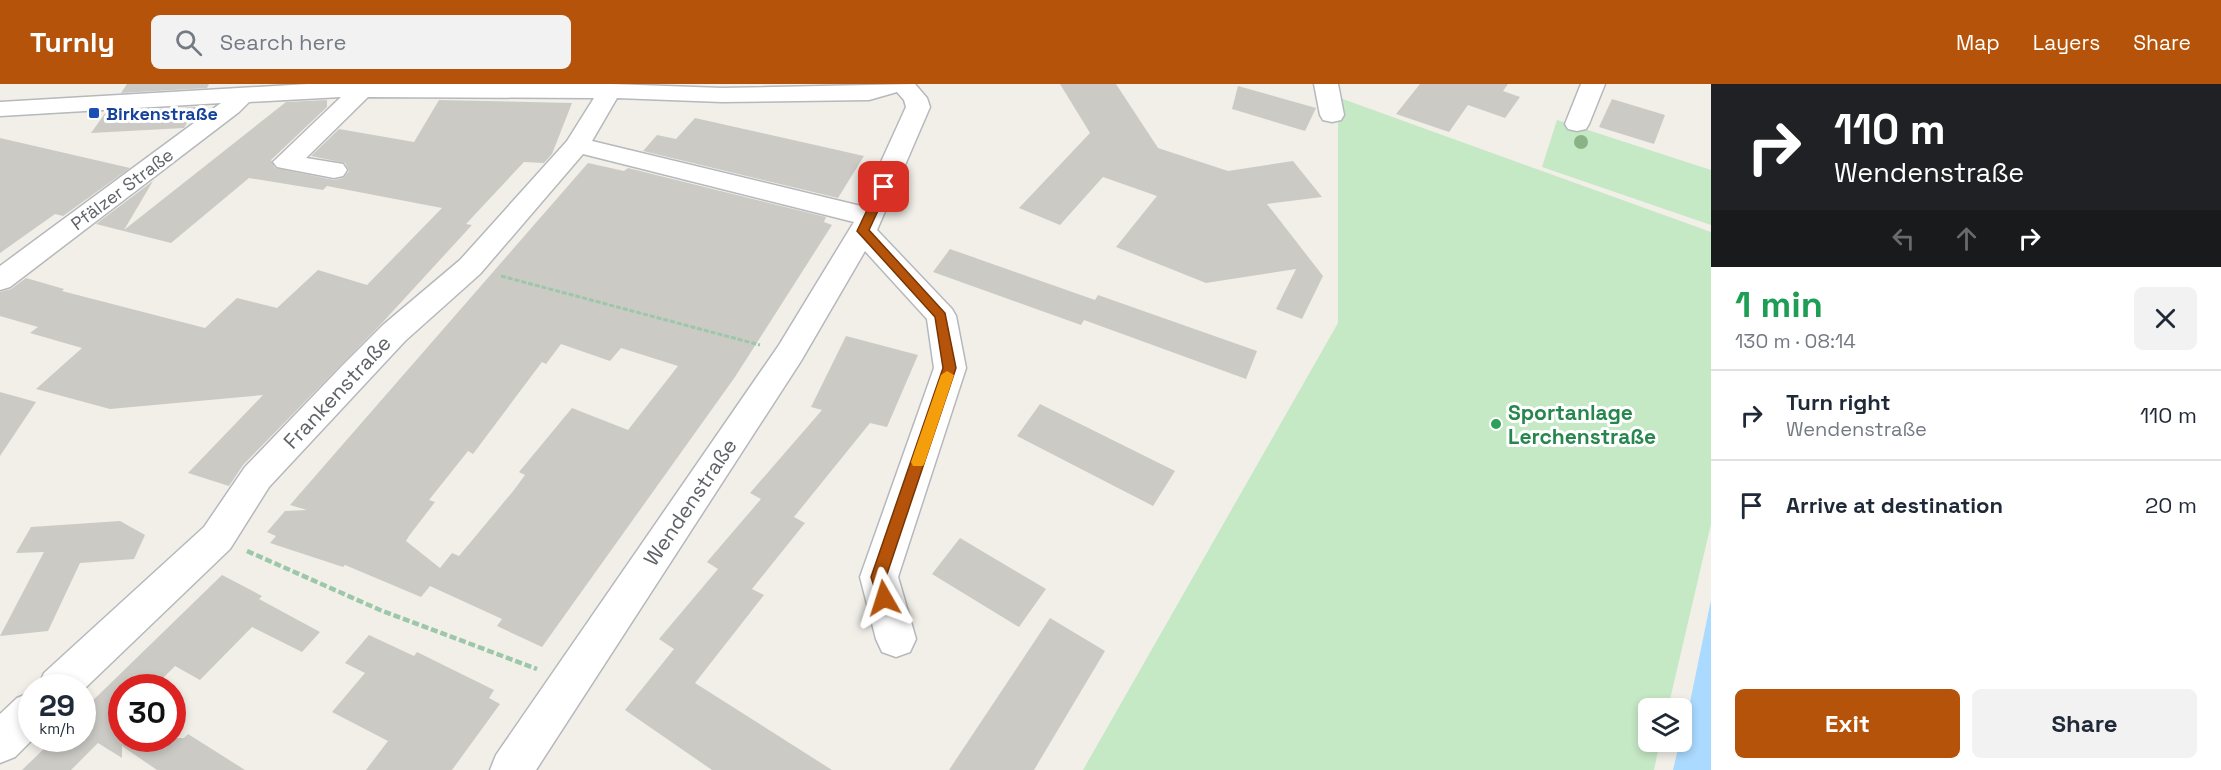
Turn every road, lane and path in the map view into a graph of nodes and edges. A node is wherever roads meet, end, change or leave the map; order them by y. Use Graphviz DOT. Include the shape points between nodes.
graph roads {
  1 [pos="900,84"];
  2 [pos="1326,84"];
  3 [pos="1593,84"];
  4 [pos="327,87"];
  5 [pos="361,91"];
  6 [pos="610,91"];
  7 [pos="242,95"];
  8 [pos="0,109"];
  9 [pos="1332,115"];
  10 [pos="1577,124"];
  11 [pos="577,145"];
  12 [pos="334,170"];
  13 [pos="866,224"];
  14 [pos="470,267"];
  15 [pos="0,280"];
  16 [pos="790,353"];
  17 [pos="217,538"];
  18 [pos="896,639"];
  19 [pos="72,674"];
  20 [pos="569,681"];
  21 [pos="18,725"];
  22 [pos="0,742"];
  23 [pos="511,770"];
  1 -- 6 [label="street" via="869,93 722,95"];
  1 -- 13 [label="street, Wendenstraße" via="915,98 918,107"];
  2 -- 9 [label="street"];
  3 -- 10 [label="street"];
  4 -- 5 [label="street"];
  4 -- 7 [label="street"];
  5 -- 6 [label="street"];
  5 -- 12 [label="street" via="286,162"];
  6 -- 11 [label="street, Frankenstraße"];
  7 -- 8 [label="street"];
  7 -- 15 [label="street, Pfälzer Straße"];
  11 -- 13 [label="street"];
  11 -- 14 [label="street, Frankenstraße"];
  13 -- 16 [label="street, Wendenstraße"];
  13 -- 18 [label="street" via="941,316 950,368 879,577"];
  14 -- 16 [label="path"];
  14 -- 17 [label="street, Frankenstraße" via="353,374 257,477"];
  16 -- 20 [label="street, Wendenstraße"];
  17 -- 19 [label="street, Frankenstraße"];
  17 -- 20 [label="path" via="380,610"];
  20 -- 23 [label="street, Wendenstraße"];
  21 -- 22 [label="street"];
}
